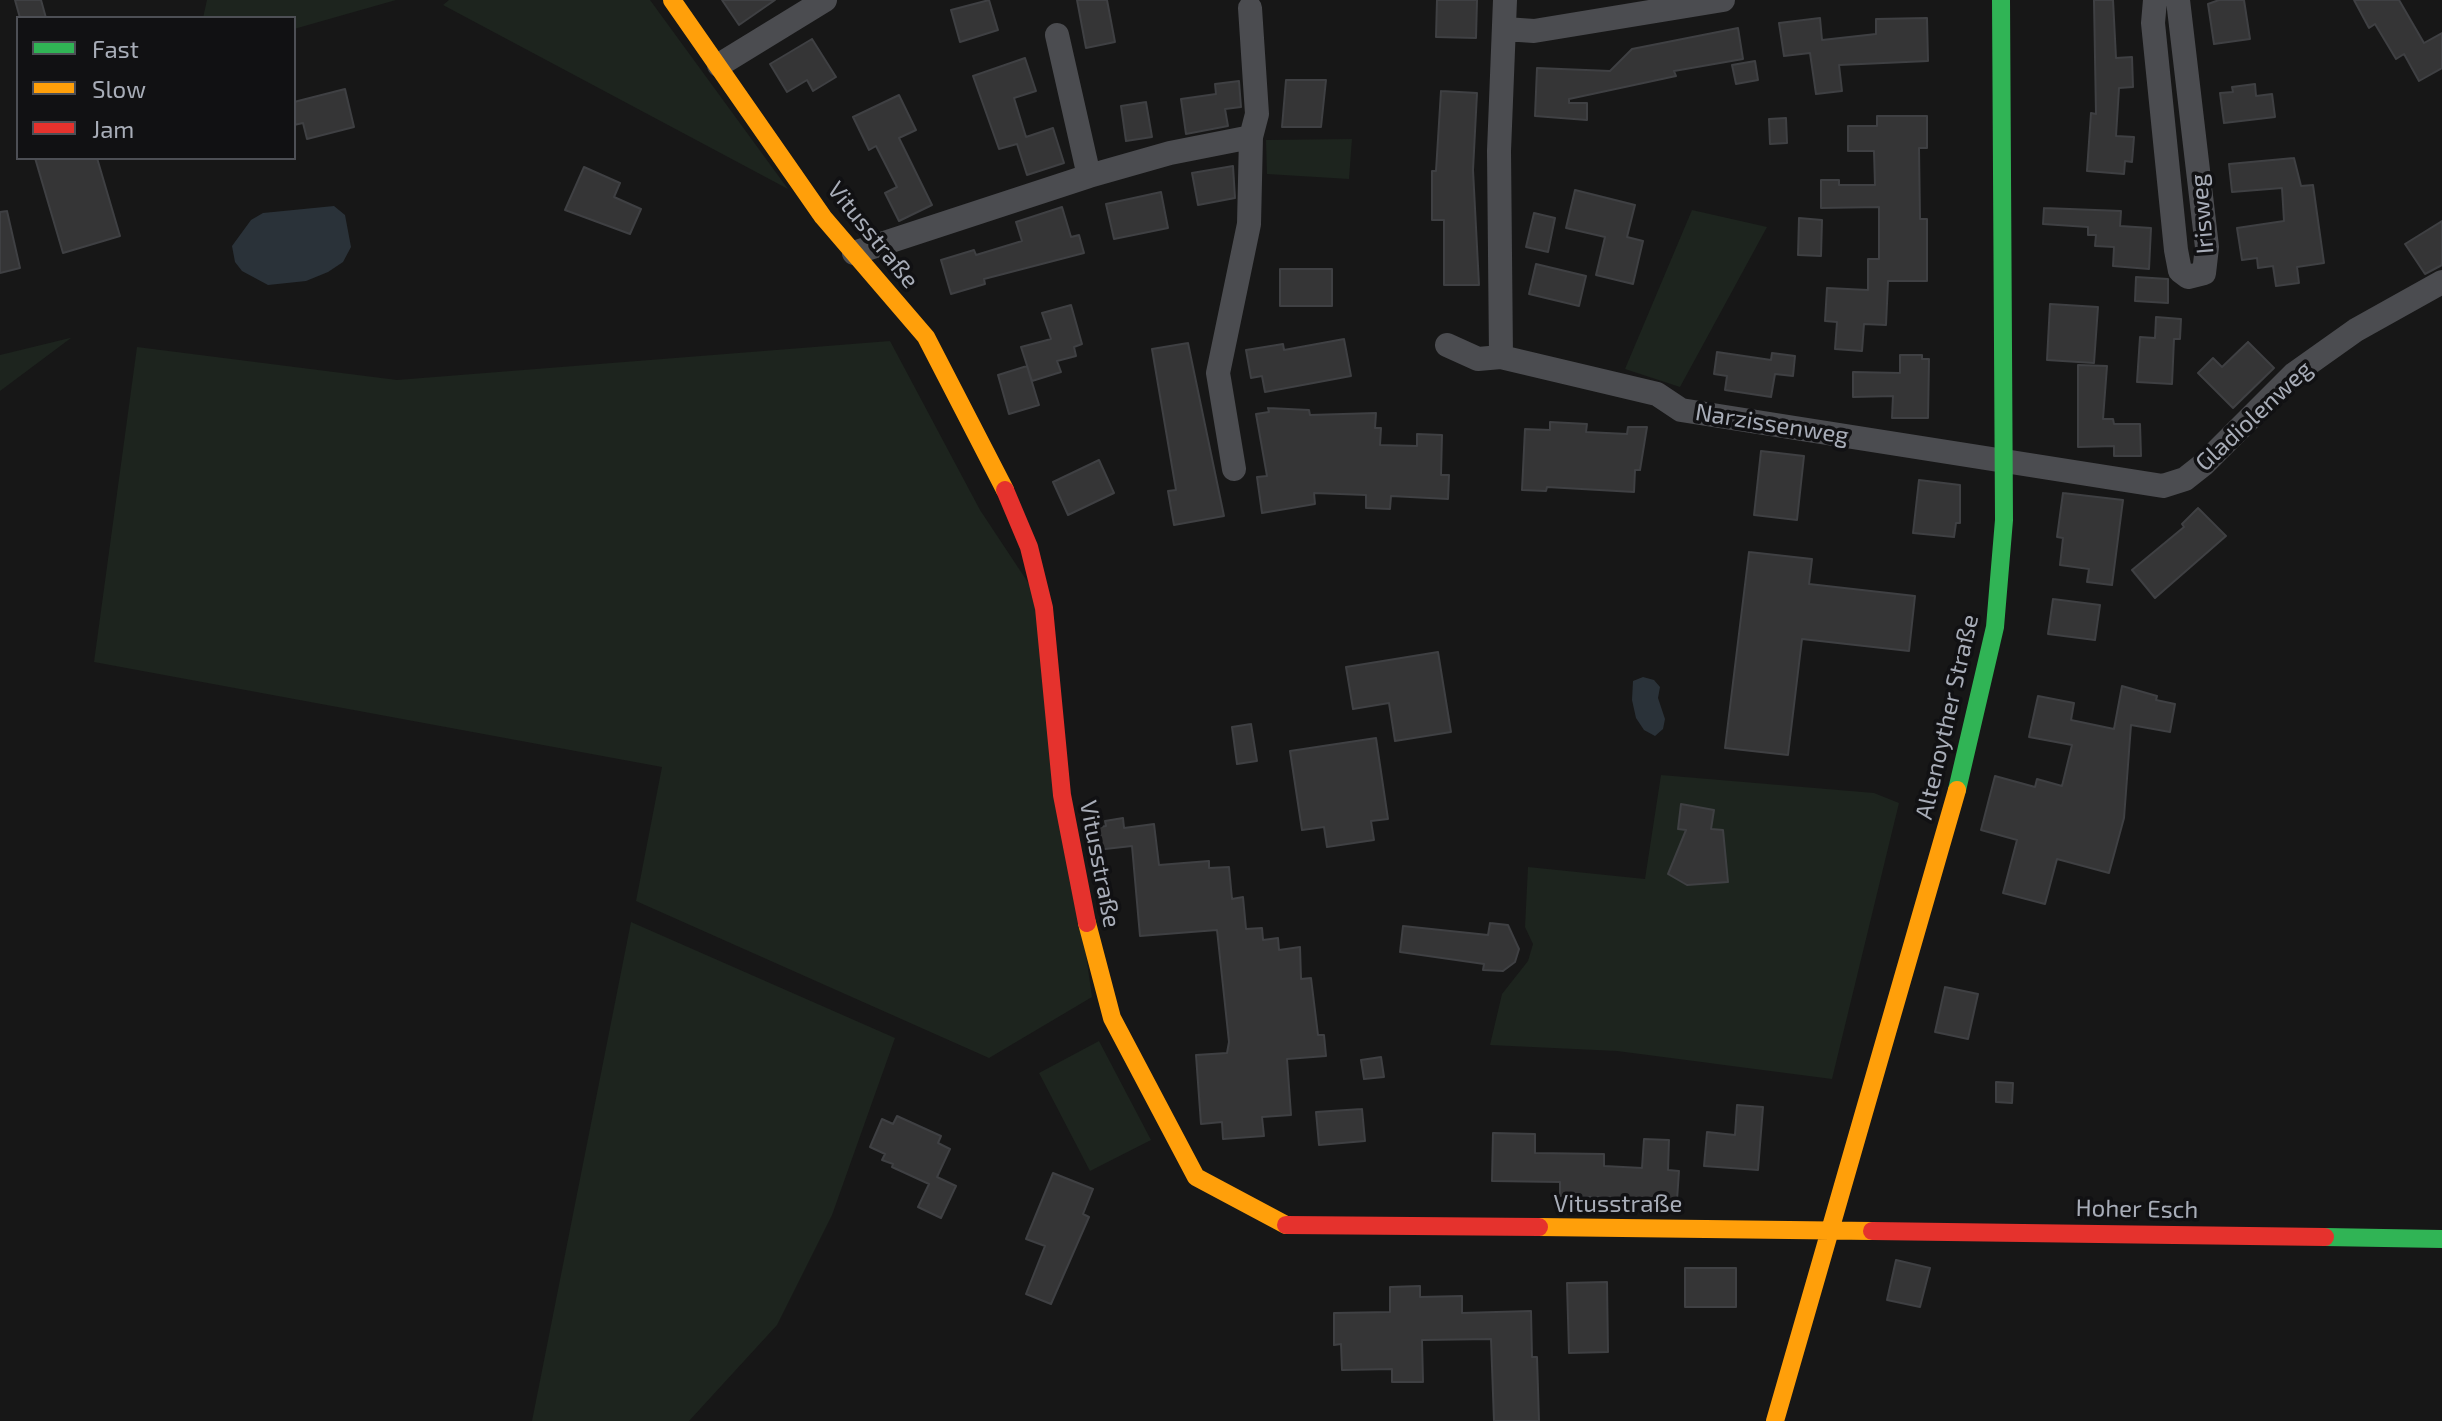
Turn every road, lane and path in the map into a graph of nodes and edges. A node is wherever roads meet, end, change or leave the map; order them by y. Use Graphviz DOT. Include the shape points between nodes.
graph roads {
  1 [pos="672,0"];
  2 [pos="825,0"];
  3 [pos="1505,0"];
  4 [pos="1723,0"];
  5 [pos="2001,0"];
  6 [pos="2155,0"];
  7 [pos="2178,0"];
  8 [pos="1250,8"];
  9 [pos="1505,29"];
  10 [pos="1057,35"];
  11 [pos="719,65"];
  12 [pos="1251,137"];
  13 [pos="1089,176"];
  14 [pos="854,253"];
  15 [pos="2442,282"];
  16 [pos="1447,345"];
  17 [pos="1501,357"];
  18 [pos="2003,459"];
  19 [pos="1234,469"];
  20 [pos="1832,1229"];
  21 [pos="2442,1239"];
  22 [pos="1775,1421"];
  1 -- 11 [label="street, Vitusstraße"];
  2 -- 11 [label="street"];
  3 -- 9 [label="street"];
  4 -- 9 [label="street" via="1534,31"];
  5 -- 18 [label="street, Altenoyther Straße"];
  6 -- 7 [label="street, Irisweg" via="2176,250 2180,271 2188,277 2204,273 2207,247"];
  8 -- 12 [label="street" via="1257,114"];
  9 -- 17 [label="street" via="1499,151"];
  10 -- 13 [label="street"];
  11 -- 14 [label="street, Vitusstraße" via="823,217"];
  12 -- 13 [label="street"];
  12 -- 19 [label="street" via="1249,224 1218,373"];
  13 -- 14 [label="street"];
  14 -- 20 [label="street, Vitusstraße" via="926,337 1003,484 1029,547 1044,608 1062,795 1092,948 1112,1018 1196,1177 1284,1225"];
  15 -- 18 [label="street, Gladiolenweg" via="2356,330 2294,374 2185,479 2163,486"];
  16 -- 17 [label="street, Narzissenweg" via="1478,359"];
  17 -- 18 [label="street, Narzissenweg" via="1657,394 1681,410"];
  18 -- 20 [label="street, Altenoyther Straße" via="2002,568 1985,676"];
  20 -- 21 [label="street, Hoher Esch"];
  20 -- 22 [label="street, Altenoyther Straße"];
}
